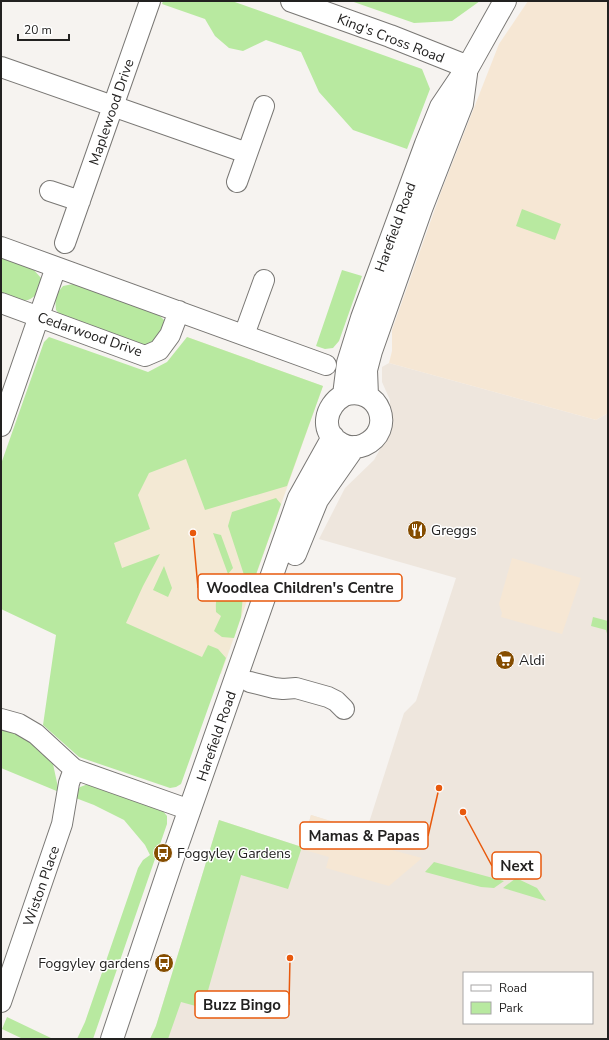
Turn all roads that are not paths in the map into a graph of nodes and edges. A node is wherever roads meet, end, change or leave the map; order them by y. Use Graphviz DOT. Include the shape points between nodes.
graph roads {
  1 [pos="150,1"];
  2 [pos="292,1"];
  3 [pos="505,1"];
  4 [pos="1,67"];
  5 [pos="468,67"];
  6 [pos="113,106"];
  7 [pos="264,106"];
  8 [pos="247,153"];
  9 [pos="237,182"];
  10 [pos="50,191"];
  11 [pos="80,201"];
  12 [pos="66,243"];
  13 [pos="1,247"];
  14 [pos="56,267"];
  15 [pos="264,280"];
  16 [pos="1,303"];
  17 [pos="179,311"];
  18 [pos="39,317"];
  19 [pos="244,335"];
  20 [pos="326,364"];
  21 [pos="344,395"];
  22 [pos="367,396"];
  23 [pos="1,426"];
  24 [pos="333,437"];
  25 [pos="354,447"];
  26 [pos="250,682"];
  27 [pos="344,709"];
  28 [pos="1,719"];
  29 [pos="74,769"];
  30 [pos="190,810"];
  31 [pos="1,1002"];
  32 [pos="112,1039"];
  33 [pos="125,1039"];
  1 -- 6 [label="street, Maplewood Drive"];
  2 -- 5 [label="street, King's Cross Road"];
  3 -- 5 [label="street, Harefield Road"];
  4 -- 6 [label="street"];
  5 -- 21 [label="street, Harefield Road" via="441,107 426,144 362,318 348,364"];
  5 -- 22 [label="street, Harefield Road" via="462,104 421,209 371,351 366,370"];
  6 -- 8 [label="street"];
  6 -- 11 [label="street, Maplewood Drive"];
  7 -- 8 [label="street"];
  8 -- 9 [label="street"];
  10 -- 11 [label="street"];
  11 -- 12 [label="street, Maplewood Drive"];
  13 -- 14 [label="street"];
  14 -- 17 [label="street"];
  14 -- 18 [label="street"];
  15 -- 19 [label="street"];
  16 -- 18 [label="street, Cedarwood Drive"];
  17 -- 18 [label="street, Cedarwood Drive" via="170,334 159,350 145,356"];
  17 -- 19 [label="street"];
  18 -- 23 [label="street"];
  19 -- 20 [label="street"];
  21 -- 22 [label="street" via="355,393"];
  21 -- 24 [label="street" via="334,402 328,413 328,426"];
  22 -- 25 [label="street" via="379,408 381,426 374,439"];
  24 -- 25 [label="street" via="342,445"];
  24 -- 30 [label="street, Harefield Road" via="299,498"];
  25 -- 26 [label="street, Harefield Road" via="317,500"];
  26 -- 27 [label="street" via="274,688 296,688 328,697"];
  26 -- 33 [label="street, Harefield Road"];
  28 -- 29 [label="street" via="19,724 36,734"];
  29 -- 30 [label="street"];
  29 -- 31 [label="street, Wiston Place" via="62,824"];
  30 -- 32 [label="street, Harefield Road"];
}
